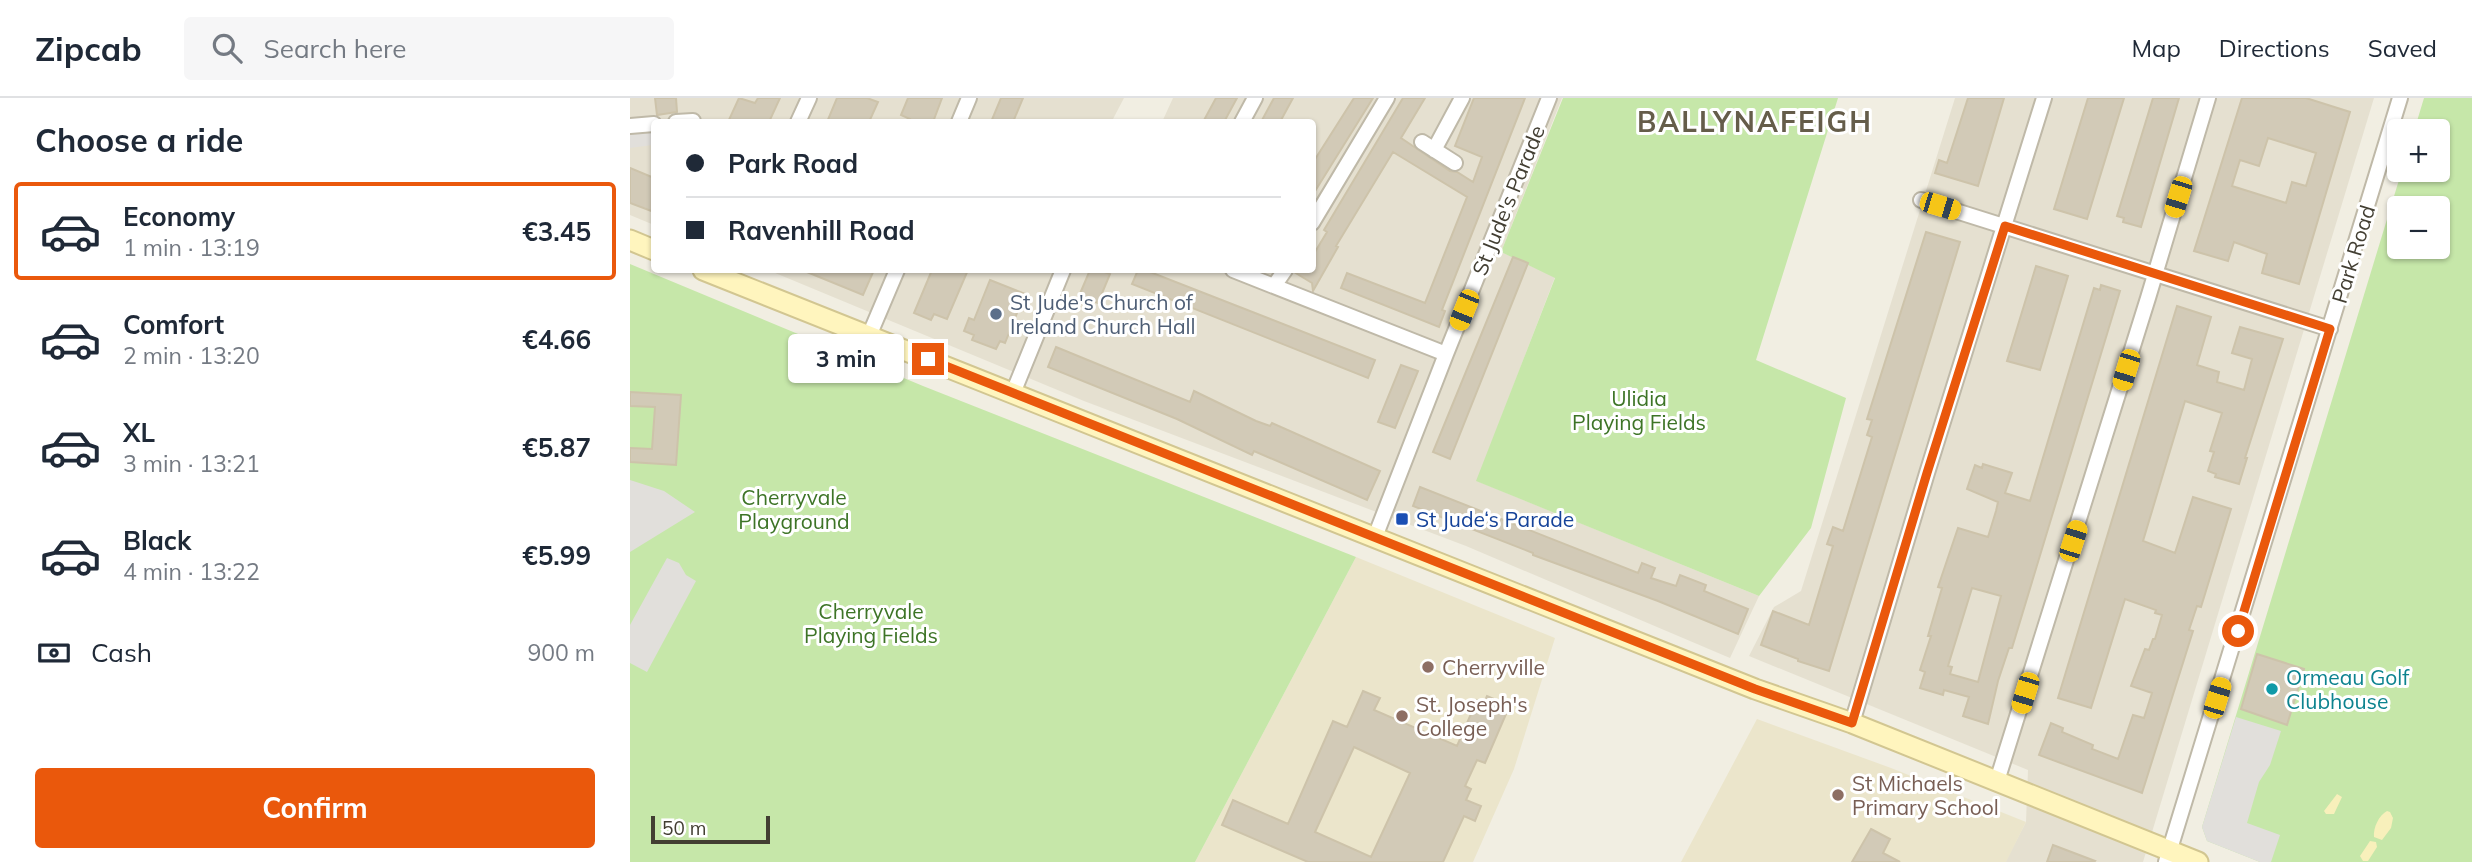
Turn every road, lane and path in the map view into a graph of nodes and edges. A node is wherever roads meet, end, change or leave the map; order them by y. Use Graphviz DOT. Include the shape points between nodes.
graph roads {
  1 [pos="809,98"];
  2 [pos="969,98"];
  3 [pos="1255,98"];
  4 [pos="1387,98"];
  5 [pos="1462,98"];
  6 [pos="1549,98"];
  7 [pos="2044,98"];
  8 [pos="2208,98"];
  9 [pos="2400,98"];
  10 [pos="799,119"];
  11 [pos="960,119"];
  12 [pos="1243,119"];
  13 [pos="651,124"];
  14 [pos="630,126"];
  15 [pos="1455,163"];
  16 [pos="1921,200"];
  17 [pos="1316,216"];
  18 [pos="2005,226"];
  19 [pos="630,240"];
  20 [pos="651,249"];
  21 [pos="896,273"];
  22 [pos="1062,273"];
  23 [pos="1241,273"];
  24 [pos="1282,273"];
  25 [pos="2156,273"];
  26 [pos="730,275"];
  27 [pos="1274,286"];
  28 [pos="2330,329"];
  29 [pos="869,336"];
  30 [pos="1446,354"];
  31 [pos="1013,393"];
  32 [pos="1375,537"];
  33 [pos="1852,723"];
  34 [pos="1997,781"];
  35 [pos="2168,856"];
  36 [pos="2198,862"];
  1 -- 10 [label="street"];
  2 -- 11 [label="street"];
  3 -- 12 [label="street"];
  4 -- 17 [label="street"];
  5 -- 15 [label="street" via="1428,146"];
  6 -- 30 [label="street, St Jude's Parade"];
  7 -- 18 [label="street"];
  8 -- 25 [label="street"];
  9 -- 28 [label="street, Park Road"];
  13 -- 14 [label="street"];
  16 -- 18 [label="street"];
  18 -- 25 [label="street"];
  18 -- 33 [label="street"];
  19 -- 20 [label="main road"];
  21 -- 29 [label="street"];
  22 -- 31 [label="street"];
  23 -- 27 [label="street"];
  24 -- 27 [label="street"];
  25 -- 28 [label="street"];
  25 -- 34 [label="street"];
  26 -- 29 [label="main road"];
  27 -- 30 [label="street"];
  28 -- 35 [label="street, Park Road"];
  29 -- 31 [label="main road"];
  30 -- 32 [label="street, St Jude's Parade"];
  31 -- 32 [label="main road"];
  32 -- 33 [label="main road" via="1755,689"];
  33 -- 34 [label="main road"];
  34 -- 35 [label="main road"];
  35 -- 36 [label="main road"];
}
